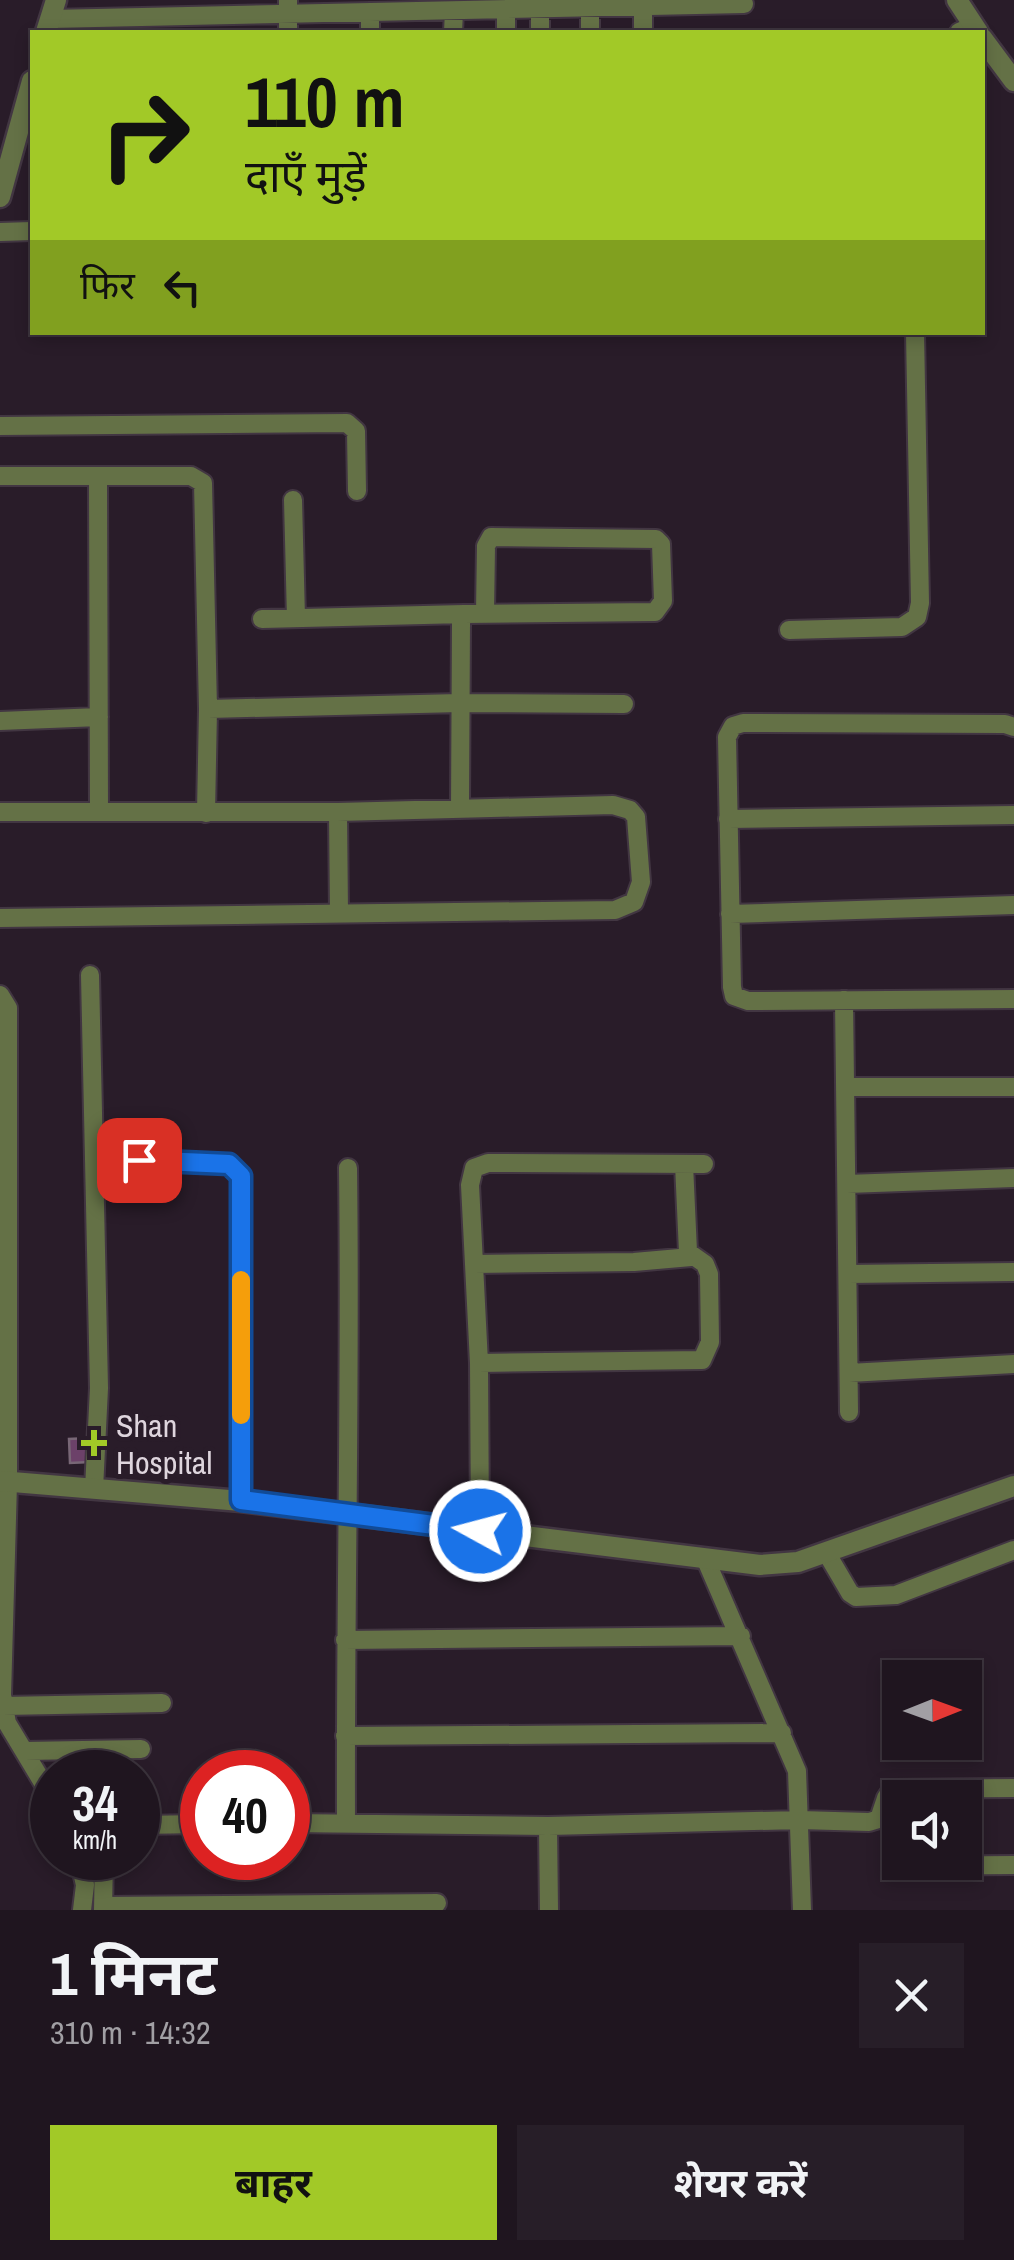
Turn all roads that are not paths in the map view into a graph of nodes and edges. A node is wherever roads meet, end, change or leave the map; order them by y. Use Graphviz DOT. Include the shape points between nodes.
graph roads {
  1 [pos="958,1"];
  2 [pos="744,4"];
  3 [pos="288,6"];
  4 [pos="643,8"];
  5 [pos="506,9"];
  6 [pos="540,9"];
  7 [pos="590,9"];
  8 [pos="454,11"];
  9 [pos="370,12"];
  10 [pos="51,17"];
  11 [pos="144,24"];
  12 [pos="214,24"];
  13 [pos="370,30"];
  14 [pos="454,30"];
  15 [pos="506,30"];
  16 [pos="540,30"];
  17 [pos="590,30"];
  18 [pos="644,30"];
  19 [pos="972,30"];
  20 [pos="985,46"];
  21 [pos="1014,80"];
  22 [pos="30,88"];
  23 [pos="1,187"];
  24 [pos="30,231"];
  25 [pos="0,232"];
  26 [pos="914,335"];
  27 [pos="0,426"];
  28 [pos="0,476"];
  29 [pos="98,476"];
  30 [pos="357,491"];
  31 [pos="292,500"];
  32 [pos="486,613"];
  33 [pos="464,614"];
  34 [pos="296,618"];
  35 [pos="262,619"];
  36 [pos="789,630"];
  37 [pos="460,703"];
  38 [pos="624,704"];
  39 [pos="208,708"];
  40 [pos="99,717"];
  41 [pos="0,721"];
  42 [pos="1014,728"];
  43 [pos="460,809"];
  44 [pos="99,811"];
  45 [pos="0,812"];
  46 [pos="338,812"];
  47 [pos="206,813"];
  48 [pos="1014,815"];
  49 [pos="728,819"];
  50 [pos="1014,905"];
  51 [pos="340,913"];
  52 [pos="730,914"];
  53 [pos="0,918"];
  54 [pos="90,975"];
  55 [pos="0,996"];
  56 [pos="1014,999"];
  57 [pos="844,1000"];
  58 [pos="846,1087"];
  59 [pos="1014,1088"];
  60 [pos="139,1160"];
  61 [pos="348,1168"];
  62 [pos="4,1170"];
  63 [pos="1014,1178"];
  64 [pos="847,1184"];
  65 [pos="691,1257"];
  66 [pos="474,1264"];
  67 [pos="1014,1272"];
  68 [pos="848,1274"];
  69 [pos="478,1364"];
  70 [pos="1014,1364"];
  71 [pos="849,1373"];
  72 [pos="850,1412"];
  73 [pos="4,1482"];
  74 [pos="1014,1486"];
  75 [pos="94,1489"];
  76 [pos="241,1500"];
  77 [pos="346,1513"];
  78 [pos="480,1531"];
  79 [pos="1014,1550"];
  80 [pos="826,1552"];
  81 [pos="705,1558"];
  82 [pos="741,1636"];
  83 [pos="345,1640"];
  84 [pos="162,1703"];
  85 [pos="3,1706"];
  86 [pos="782,1733"];
  87 [pos="346,1736"];
  88 [pos="141,1748"];
  89 [pos="24,1752"];
  90 [pos="30,1762"];
  91 [pos="1014,1788"];
  92 [pos="800,1820"];
  93 [pos="346,1823"];
  94 [pos="310,1824"];
  95 [pos="548,1826"];
  96 [pos="982,1865"];
  97 [pos="1014,1865"];
  98 [pos="84,1880"];
  99 [pos="104,1880"];
  100 [pos="437,1903"];
  101 [pos="103,1908"];
  102 [pos="82,1910"];
  103 [pos="549,1910"];
  104 [pos="802,1910"];
  1 -- 19 [label="street"];
  2 -- 4 [label="street"];
  3 -- 9 [label="street"];
  3 -- 12 [label="street"];
  4 -- 7 [label="street"];
  4 -- 18 [label="street"];
  5 -- 6 [label="street"];
  5 -- 8 [label="street"];
  5 -- 15 [label="street"];
  6 -- 7 [label="street"];
  6 -- 16 [label="street"];
  7 -- 17 [label="street"];
  8 -- 9 [label="street"];
  8 -- 14 [label="street"];
  9 -- 13 [label="street"];
  10 -- 11 [label="street"];
  11 -- 12 [label="street"];
  20 -- 21 [label="street"];
  22 -- 23 [label="street"];
  24 -- 25 [label="street"];
  26 -- 36 [label="street" via="917,617 902,626"];
  27 -- 30 [label="street" via="347,423 356,432"];
  28 -- 29 [label="street"];
  29 -- 39 [label="street" via="191,476 203,482"];
  29 -- 40 [label="street"];
  31 -- 34 [label="street"];
  32 -- 32 [label="street" via="491,538 656,538 661,544 663,602 655,612"];
  32 -- 33 [label="street"];
  33 -- 34 [label="street"];
  33 -- 37 [label="street"];
  34 -- 35 [label="street"];
  37 -- 38 [label="street"];
  37 -- 39 [label="street"];
  37 -- 43 [label="street"];
  39 -- 47 [label="street"];
  40 -- 41 [label="street"];
  40 -- 44 [label="street"];
  42 -- 49 [label="street" via="737,724 727,737"];
  43 -- 46 [label="street"];
  43 -- 51 [label="street" via="630,810 638,825 641,882 634,902 615,910"];
  44 -- 45 [label="street"];
  44 -- 47 [label="street"];
  46 -- 47 [label="street"];
  46 -- 51 [label="street"];
  48 -- 49 [label="street"];
  49 -- 52 [label="street"];
  50 -- 52 [label="street"];
  51 -- 53 [label="street"];
  52 -- 57 [label="street" via="734,996"];
  54 -- 75 [label="street"];
  55 -- 62 [label="street" via="8,1008"];
  56 -- 57 [label="street"];
  57 -- 58 [label="street"];
  58 -- 59 [label="street"];
  58 -- 64 [label="street"];
  60 -- 76 [label="street" via="229,1164 241,1176"];
  61 -- 77 [label="street"];
  62 -- 73 [label="street"];
  63 -- 64 [label="street"];
  64 -- 68 [label="street"];
  65 -- 66 [label="street"];
  65 -- 66 [label="street" via="694,1164 480,1165 470,1185"];
  65 -- 69 [label="street" via="709,1274 710,1342 702,1360"];
  66 -- 69 [label="street"];
  67 -- 68 [label="street"];
  68 -- 71 [label="street"];
  69 -- 78 [label="street"];
  70 -- 71 [label="street"];
  71 -- 72 [label="street"];
  73 -- 75 [label="street"];
  73 -- 85 [label="street"];
  74 -- 80 [label="street"];
  75 -- 76 [label="street"];
  76 -- 77 [label="street"];
  77 -- 78 [label="street"];
  77 -- 83 [label="street"];
  78 -- 81 [label="street"];
  79 -- 80 [label="street" via="876,1597 850,1594"];
  80 -- 81 [label="street" via="776,1566"];
  81 -- 82 [label="street"];
  82 -- 83 [label="street"];
  82 -- 86 [label="street"];
  83 -- 87 [label="street"];
  84 -- 85 [label="street"];
  85 -- 89 [label="street"];
  86 -- 87 [label="street"];
  86 -- 92 [label="street" via="797,1771"];
  87 -- 93 [label="street"];
  88 -- 89 [label="street"];
  89 -- 90 [label="street"];
  91 -- 92 [label="street" via="899,1788 888,1793 875,1821"];
  92 -- 95 [label="street"];
  92 -- 104 [label="street"];
  93 -- 94 [label="street"];
  93 -- 95 [label="street"];
  95 -- 103 [label="street"];
  96 -- 97 [label="street"];
  98 -- 102 [label="street"];
  99 -- 101 [label="street"];
  100 -- 101 [label="street"];
}
